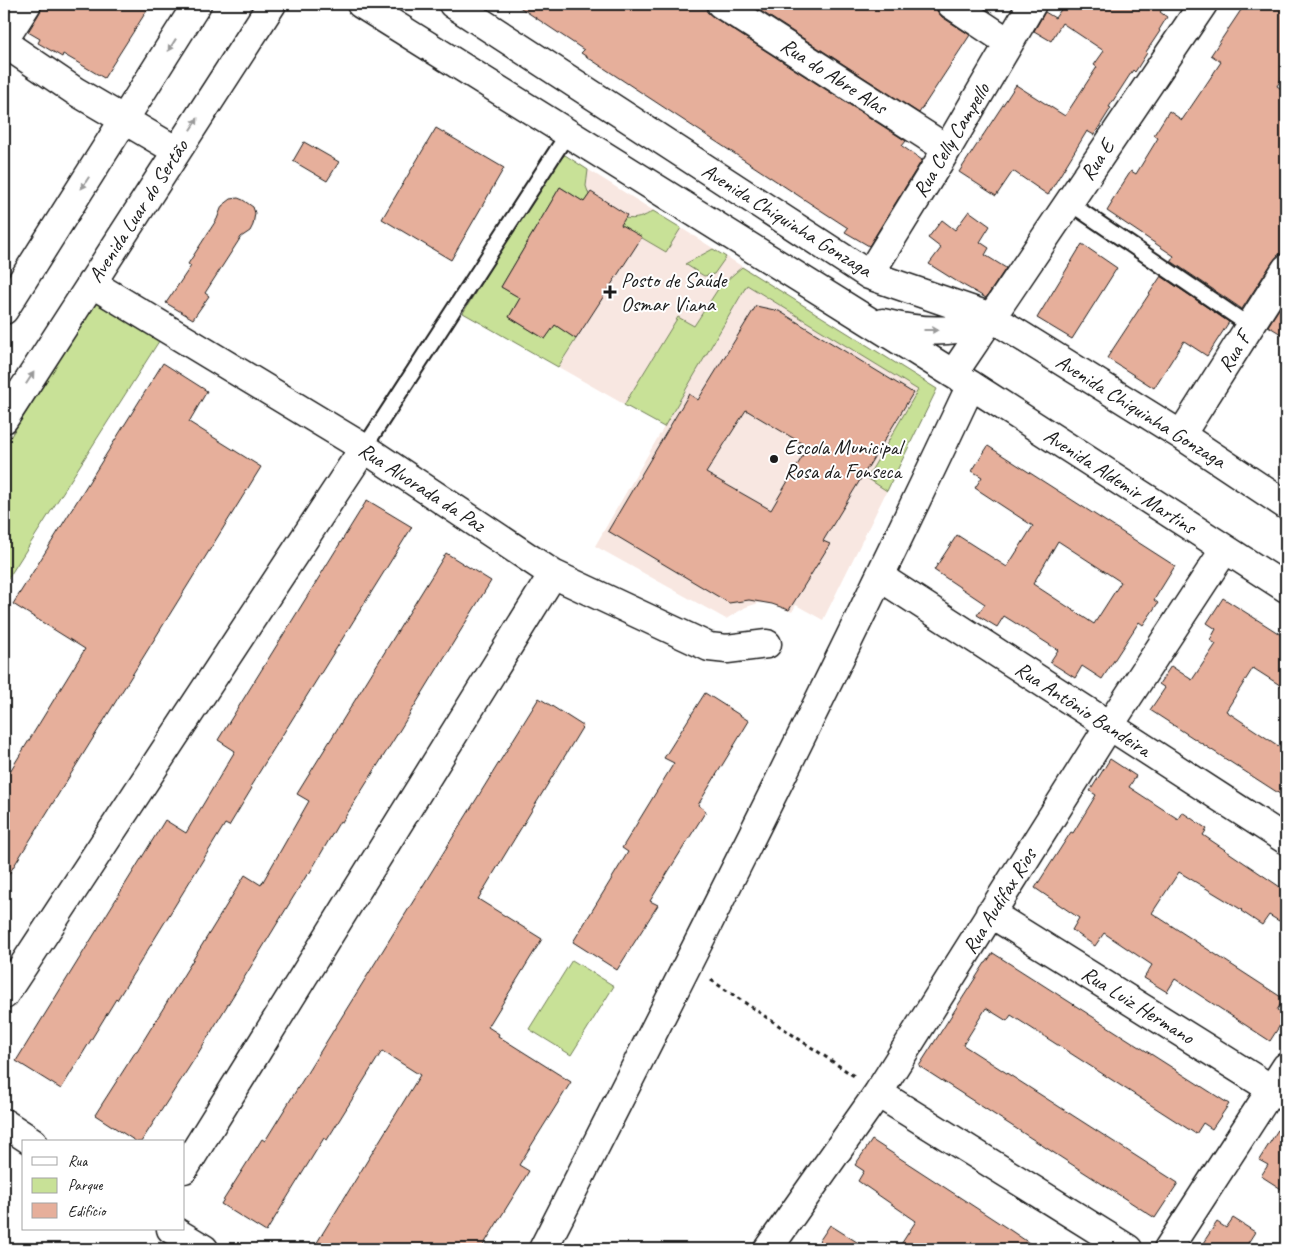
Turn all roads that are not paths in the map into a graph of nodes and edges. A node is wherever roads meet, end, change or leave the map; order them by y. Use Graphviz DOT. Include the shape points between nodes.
graph roads {
  1 [pos="27,4"];
  2 [pos="197,4"];
  3 [pos="272,4"];
  4 [pos="361,4"];
  5 [pos="721,4"];
  6 [pos="951,4"];
  7 [pos="1032,4"];
  8 [pos="1203,4"];
  9 [pos="456,5"];
  10 [pos="4,42"];
  11 [pos="1008,42"];
  12 [pos="125,120"];
  13 [pos="568,133"];
  14 [pos="947,149"];
  15 [pos="176,151"];
  16 [pos="1068,202"];
  17 [pos="1286,269"];
  18 [pos="869,275"];
  19 [pos="91,283"];
  20 [pos="4,310"];
  21 [pos="991,317"];
  22 [pos="866,320"];
  23 [pos="1250,326"];
  24 [pos="962,379"];
  25 [pos="4,419"];
  26 [pos="1181,435"];
  27 [pos="364,448"];
  28 [pos="1286,505"];
  29 [pos="1225,549"];
  30 [pos="554,574"];
  31 [pos="880,577"];
  32 [pos="1286,588"];
  33 [pos="768,644"];
  34 [pos="1109,726"];
  35 [pos="1286,840"];
  36 [pos="990,913"];
  37 [pos="4,995"];
  38 [pos="1282,1084"];
  39 [pos="878,1093"];
  40 [pos="4,1123"];
  41 [pos="30,1140"];
  42 [pos="185,1167"];
  43 [pos="174,1230"];
  44 [pos="204,1249"];
  45 [pos="543,1249"];
  46 [pos="768,1249"];
  47 [pos="1128,1249"];
  48 [pos="1168,1249"];
  1 -- 10 [label="street"];
  2 -- 12 [label="street, one-way"];
  15 -- 3 [label="street, Avenida Luar do Sertão, one-way"];
  4 -- 13 [label="street, Avenida Chiquinha Gonzaga"];
  5 -- 14 [label="street, Rua do Abre Alas"];
  6 -- 11 [label="street"];
  7 -- 11 [label="street, Rua Celly Campello"];
  8 -- 16 [label="street, Rua E"];
  9 -- 18 [label="street, Avenida Chiquinha Gonzaga"];
  10 -- 12 [label="street"];
  11 -- 14 [label="street, Rua Celly Campello"];
  12 -- 15 [label="street"];
  12 -- 20 [label="street, one-way"];
  13 -- 22 [label="street, Avenida Chiquinha Gonzaga"];
  13 -- 27 [label="lane"];
  14 -- 18 [label="street, Rua Celly Campello"];
  15 -- 19 [label="street, Avenida Luar do Sertão"];
  16 -- 21 [label="street, Rua E"];
  16 -- 23 [label="lane"];
  17 -- 23 [label="street, Rua F"];
  18 -- 21 [label="street, Avenida Chiquinha Gonzaga"];
  25 -- 19 [label="street, Avenida Luar do Sertão, one-way"];
  19 -- 27 [label="street, Rua Alvorada da Paz"];
  22 -- 21 [label="street, one-way" via="932,331 958,328"];
  21 -- 24 [label="street, Rua E"];
  21 -- 26 [label="street, Avenida Chiquinha Gonzaga"];
  22 -- 24 [label="street, Avenida Chiquinha Gonzaga"];
  23 -- 26 [label="street, Rua F"];
  24 -- 29 [label="street, Avenida Aldemir Martins"];
  24 -- 31 [label="street, Rua E"];
  26 -- 28 [label="street, Avenida Chiquinha Gonzaga"];
  27 -- 30 [label="street, Rua Alvorada da Paz"];
  27 -- 37 [label="street"];
  29 -- 32 [label="street, Avenida Aldemir Martins"];
  29 -- 34 [label="street, Rua Audifax Rios"];
  30 -- 33 [label="street, Rua Alvorada da Paz" via="709,647"];
  30 -- 42 [label="street"];
  31 -- 34 [label="street, Rua Antônio Bandeira"];
  31 -- 45 [label="street, Rua E"];
  34 -- 35 [label="street, Rua Antônio Bandeira"];
  34 -- 36 [label="street, Rua Audifax Rios"];
  36 -- 38 [label="street, Rua Luiz Hermano"];
  36 -- 39 [label="street, Rua Audifax Rios"];
  38 -- 48 [label="street"];
  39 -- 46 [label="street, Rua Audifax Rios"];
  39 -- 47 [label="street"];
  40 -- 41 [label="street"];
  43 -- 44 [label="street"];
}
